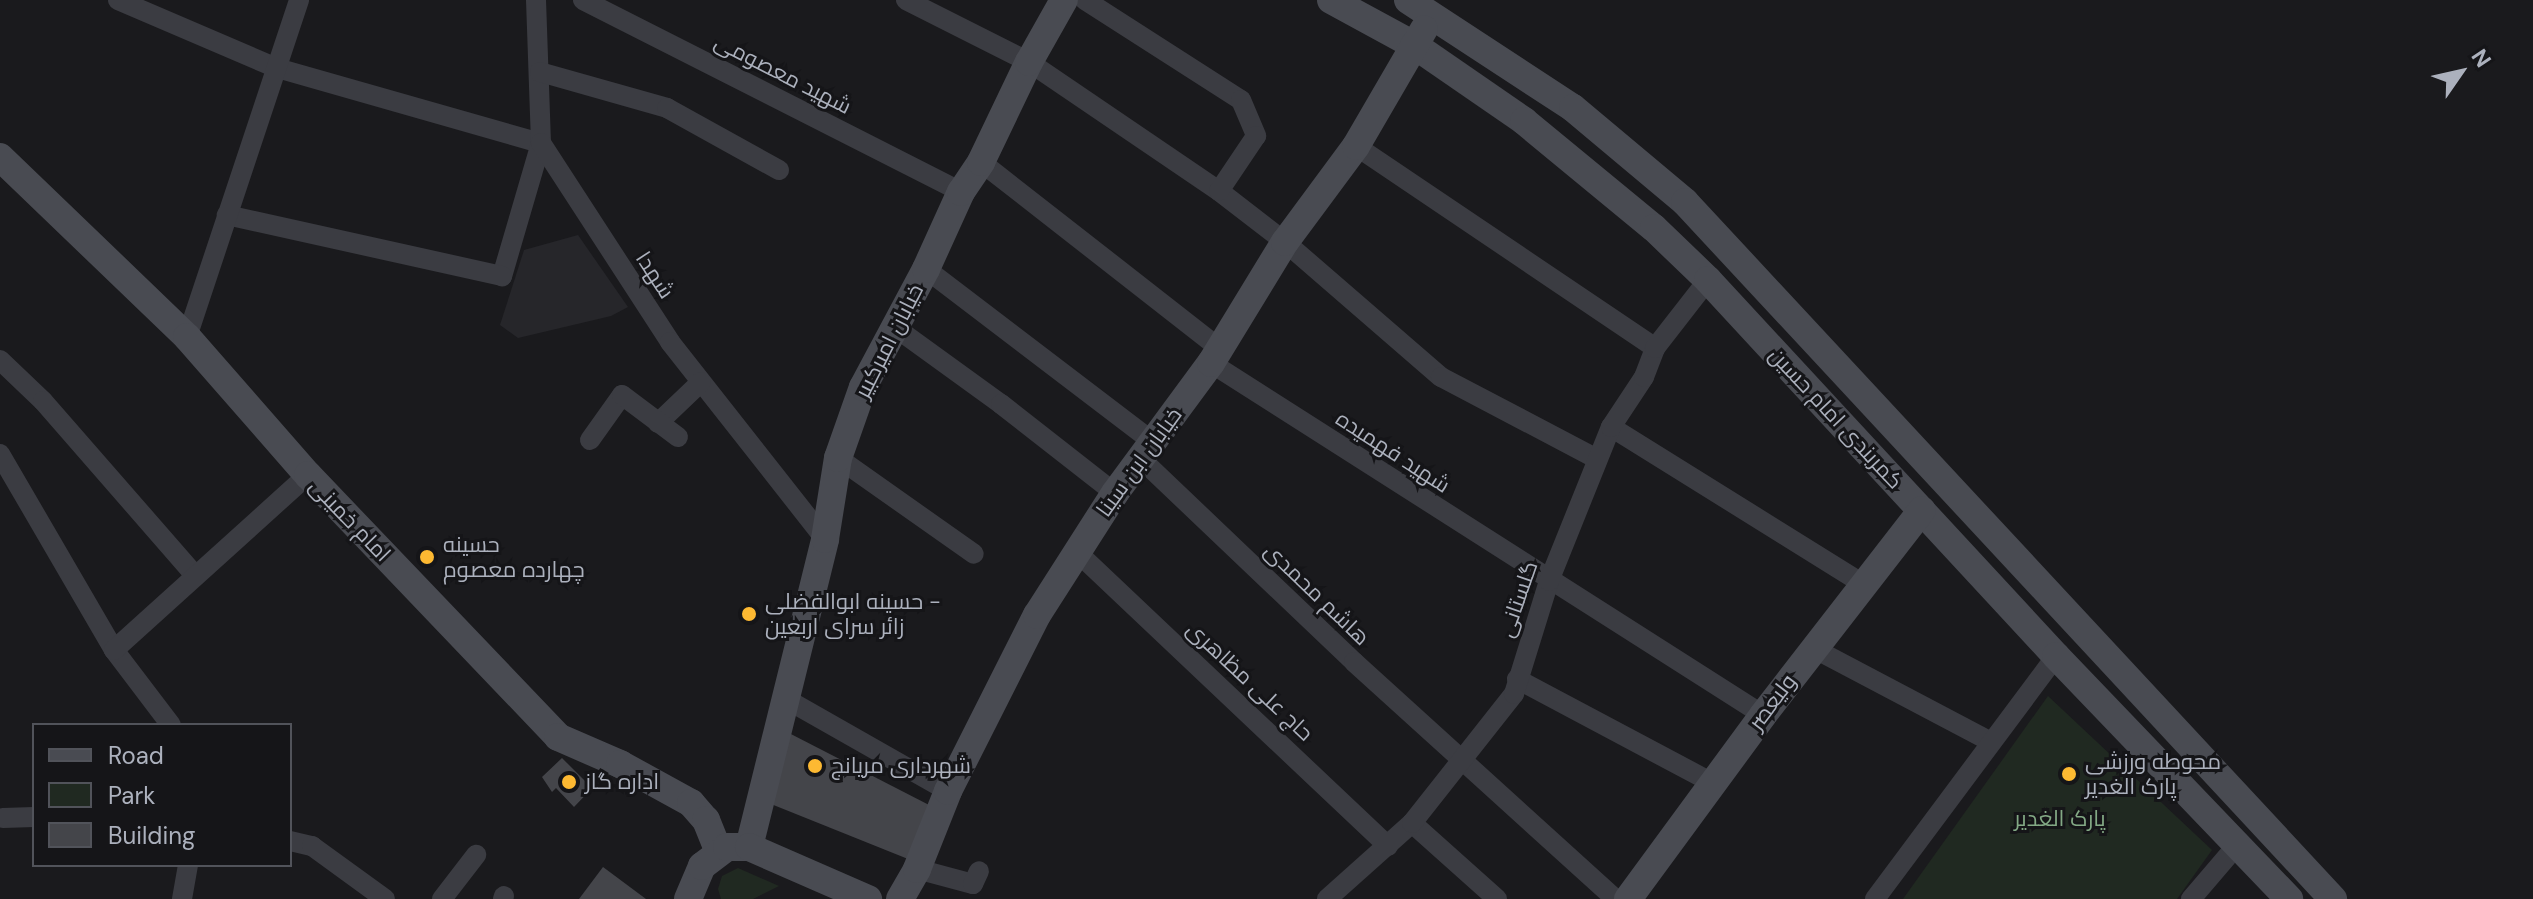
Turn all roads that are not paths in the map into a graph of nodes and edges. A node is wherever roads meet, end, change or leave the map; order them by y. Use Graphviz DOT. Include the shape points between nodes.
graph roads {
  1 [pos="118,0"];
  2 [pos="299,0"];
  3 [pos="536,0"];
  4 [pos="583,0"];
  5 [pos="906,0"];
  6 [pos="1064,0"];
  7 [pos="1085,0"];
  8 [pos="1331,0"];
  9 [pos="1408,0"];
  10 [pos="1433,15"];
  11 [pos="1414,45"];
  12 [pos="1029,62"];
  13 [pos="277,68"];
  14 [pos="540,72"];
  15 [pos="541,143"];
  16 [pos="1356,146"];
  17 [pos="0,157"];
  18 [pos="981,162"];
  19 [pos="779,170"];
  20 [pos="1219,191"];
  21 [pos="961,192"];
  22 [pos="227,215"];
  23 [pos="1285,242"];
  24 [pos="926,269"];
  25 [pos="1708,280"];
  26 [pos="896,328"];
  27 [pos="187,337"];
  28 [pos="1655,348"];
  29 [pos="1216,356"];
  30 [pos="0,361"];
  31 [pos="701,382"];
  32 [pos="658,423"];
  33 [pos="1611,427"];
  34 [pos="678,437"];
  35 [pos="590,440"];
  36 [pos="1146,450"];
  37 [pos="0,454"];
  38 [pos="838,458"];
  39 [pos="1597,459"];
  40 [pos="308,475"];
  41 [pos="1115,493"];
  42 [pos="1922,510"];
  43 [pos="825,539"];
  44 [pos="1077,552"];
  45 [pos="974,554"];
  46 [pos="195,575"];
  47 [pos="1549,581"];
  48 [pos="1863,584"];
  49 [pos="1813,648"];
  50 [pos="114,650"];
  51 [pos="2056,656"];
  52 [pos="1517,679"];
  53 [pos="786,699"];
  54 [pos="1763,715"];
  55 [pos="169,723"];
  56 [pos="1991,742"];
  57 [pos="1463,761"];
  58 [pos="1713,783"];
  59 [pos="948,791"];
  60 [pos="32,817"];
  61 [pos="3,818"];
  62 [pos="1412,823"];
  63 [pos="292,832"];
  64 [pos="292,841"];
  65 [pos="2238,844"];
  66 [pos="312,846"];
  67 [pos="1388,846"];
  68 [pos="749,847"];
  69 [pos="718,850"];
  70 [pos="476,855"];
  71 [pos="188,867"];
  72 [pos="917,869"];
  73 [pos="979,871"];
  74 [pos="182,899"];
  75 [pos="385,899"];
  76 [pos="442,899"];
  77 [pos="688,899"];
  78 [pos="868,899"];
  79 [pos="900,899"];
  80 [pos="1327,899"];
  81 [pos="1497,899"];
  82 [pos="1615,899"];
  83 [pos="1628,899"];
  84 [pos="1875,899"];
  85 [pos="2191,899"];
  86 [pos="2289,899"];
  87 [pos="2333,899"];
  1 -- 13 [label="street"];
  2 -- 13 [label="street"];
  3 -- 14 [label="street"];
  4 -- 21 [label="street, شهید معصومی"];
  5 -- 12 [label="street"];
  6 -- 12 [label="street, خیابان امیرکبیر"];
  7 -- 20 [label="street" via="1241,100 1256,136"];
  8 -- 11 [label="street, کمربندی امام حسین"];
  9 -- 10 [label="street, کمربندی امام حسین"];
  10 -- 11 [label="street, خیابان ابن سینا"];
  10 -- 87 [label="street, کمربندی امام حسین" via="1573,108 1685,202"];
  11 -- 16 [label="street, خیابان ابن سینا"];
  11 -- 25 [label="street, کمربندی امام حسین" via="1575,160"];
  12 -- 18 [label="street, خیابان امیرکبیر"];
  12 -- 20 [label="street"];
  13 -- 15 [label="street"];
  13 -- 22 [label="street"];
  14 -- 15 [label="street"];
  14 -- 19 [label="street" via="667,108"];
  15 -- 22 [label="street" via="502,276"];
  15 -- 31 [label="street, شهدا"];
  16 -- 23 [label="street, خیابان ابن سینا"];
  16 -- 28 [label="street"];
  17 -- 27 [label="street, امام خمینی"];
  18 -- 21 [label="street, خیابان امیرکبیر"];
  18 -- 29 [label="street, شهید فهمیده"];
  20 -- 23 [label="street"];
  21 -- 24 [label="street, خیابان امیرکبیر"];
  22 -- 27 [label="street"];
  23 -- 29 [label="street, خیابان ابن سینا"];
  23 -- 39 [label="street" via="1441,377"];
  24 -- 26 [label="street, خیابان امیرکبیر"];
  24 -- 36 [label="street, هاشم محمدی"];
  25 -- 28 [label="street, گلستانی"];
  25 -- 42 [label="street, کمربندی امام حسین"];
  26 -- 38 [label="street, خیابان امیرکبیر" via="863,387"];
  26 -- 41 [label="street"];
  27 -- 40 [label="street, امام خمینی"];
  28 -- 33 [label="street, گلستانی" via="1644,377"];
  29 -- 36 [label="street, خیابان ابن سینا"];
  29 -- 47 [label="street, شهید فهمیده"];
  30 -- 46 [label="street" via="43,401"];
  31 -- 32 [label="street"];
  31 -- 43 [label="street, شهدا"];
  32 -- 34 [label="street"];
  32 -- 35 [label="street" via="622,395"];
  33 -- 39 [label="street, گلستانی"];
  33 -- 48 [label="street"];
  36 -- 41 [label="street, خیابان ابن سینا"];
  36 -- 57 [label="street, هاشم محمدی"];
  37 -- 50 [label="street"];
  38 -- 43 [label="street, خیابان امیرکبیر"];
  38 -- 45 [label="street"];
  39 -- 47 [label="street, گلستانی"];
  40 -- 46 [label="street"];
  40 -- 69 [label="street, امام خمینی" via="558,737 691,803 706,820"];
  41 -- 44 [label="street, خیابان ابن سینا"];
  42 -- 48 [label="street, ولیعصر"];
  42 -- 51 [label="street, کمربندی امام حسین"];
  43 -- 53 [label="street, خیابان امیرکبیر"];
  44 -- 59 [label="street, خیابان ابن سینا" via="1037,615"];
  44 -- 67 [label="street, حاج علی مظاهری"];
  46 -- 50 [label="street"];
  47 -- 52 [label="street, گلستانی"];
  47 -- 54 [label="street, شهید فهمیده"];
  48 -- 49 [label="street, ولیعصر"];
  49 -- 54 [label="street, ولیعصر"];
  49 -- 56 [label="street"];
  50 -- 55 [label="street"];
  51 -- 56 [label="street"];
  51 -- 65 [label="street, کمربندی امام حسین"];
  52 -- 57 [label="street, گلستانی" via="1514,694"];
  52 -- 58 [label="street"];
  53 -- 59 [label="street"];
  53 -- 68 [label="street, خیابان امیرکبیر"];
  54 -- 58 [label="street, ولیعصر"];
  56 -- 84 [label="street"];
  57 -- 62 [label="street, گلستانی"];
  57 -- 82 [label="street, هاشم محمدی"];
  58 -- 83 [label="street, ولیعصر"];
  59 -- 72 [label="street, خیابان ابن سینا"];
  60 -- 61 [label="street"];
  62 -- 67 [label="street, گلستانی"];
  62 -- 81 [label="street"];
  63 -- 66 [label="street"];
  64 -- 66 [label="street"];
  65 -- 85 [label="street"];
  65 -- 86 [label="street, کمربندی امام حسین"];
  66 -- 75 [label="street"];
  67 -- 80 [label="street, گلستانی"];
  68 -- 69 [label="street"];
  68 -- 78 [label="street"];
  69 -- 77 [label="street" via="702,866"];
  70 -- 76 [label="street"];
  71 -- 74 [label="street"];
  72 -- 73 [label="street" via="973,884"];
  72 -- 79 [label="street, خیابان ابن سینا"];
}
